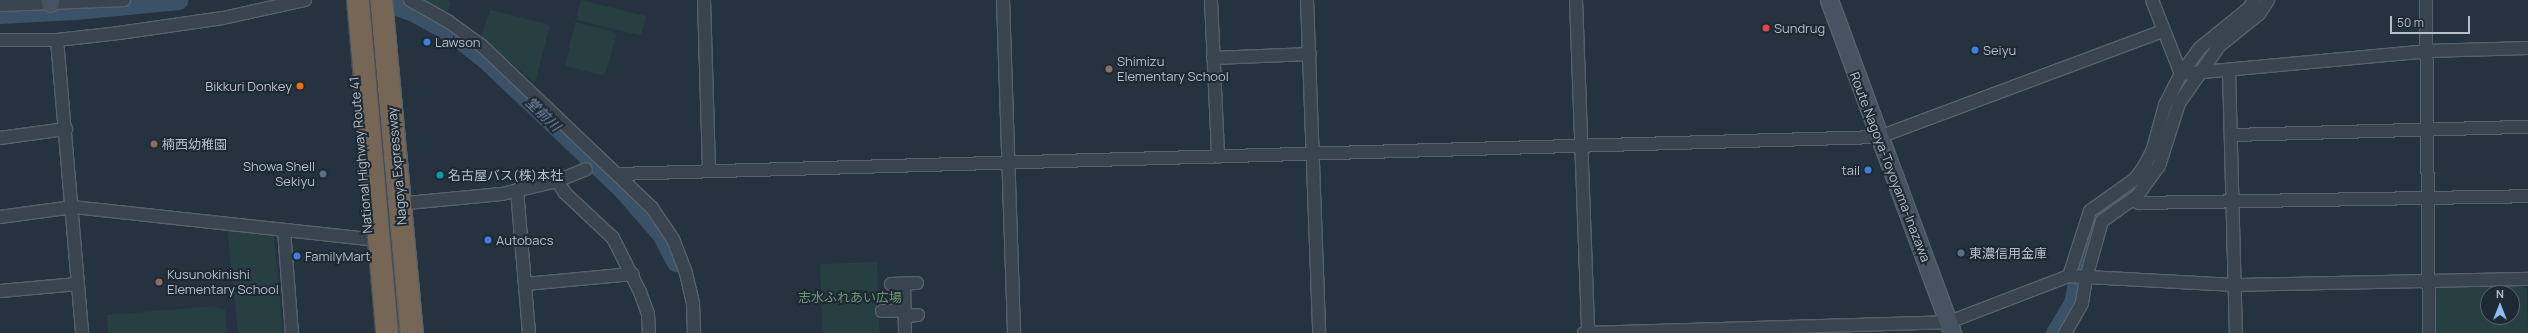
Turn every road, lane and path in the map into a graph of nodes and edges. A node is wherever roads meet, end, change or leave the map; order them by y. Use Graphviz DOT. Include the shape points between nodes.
graph roads {
  1 [pos="124,0"];
  2 [pos="305,0"];
  3 [pos="348,0"];
  4 [pos="352,0"];
  5 [pos="358,0"];
  6 [pos="369,0"];
  7 [pos="410,0"];
  8 [pos="704,0"];
  9 [pos="1003,0"];
  10 [pos="1211,0"];
  11 [pos="1307,0"];
  12 [pos="1576,0"];
  13 [pos="1828,0"];
  14 [pos="2152,0"];
  15 [pos="2254,0"];
  16 [pos="2268,0"];
  17 [pos="2426,0"];
  18 [pos="50,1"];
  19 [pos="0,5"];
  20 [pos="387,6"];
  21 [pos="2164,31"];
  22 [pos="0,40"];
  23 [pos="57,40"];
  24 [pos="2528,48"];
  25 [pos="2427,51"];
  26 [pos="1310,54"];
  27 [pos="1213,58"];
  28 [pos="2230,70"];
  29 [pos="2191,74"];
  30 [pos="2528,127"];
  31 [pos="66,129"];
  32 [pos="2426,130"];
  33 [pos="2232,135"];
  34 [pos="1879,137"];
  35 [pos="0,138"];
  36 [pos="1582,147"];
  37 [pos="1314,154"];
  38 [pos="1218,157"];
  39 [pos="1009,163"];
  40 [pos="586,169"];
  41 [pos="709,171"];
  42 [pos="617,174"];
  43 [pos="557,181"];
  44 [pos="517,190"];
  45 [pos="2528,196"];
  46 [pos="2428,198"];
  47 [pos="2132,200"];
  48 [pos="2235,202"];
  49 [pos="406,203"];
  50 [pos="72,207"];
  51 [pos="0,217"];
  52 [pos="284,230"];
  53 [pos="369,239"];
  54 [pos="406,274"];
  55 [pos="633,274"];
  56 [pos="2077,277"];
  57 [pos="2528,279"];
  58 [pos="2430,282"];
  59 [pos="917,283"];
  60 [pos="78,284"];
  61 [pos="525,284"];
  62 [pos="891,284"];
  63 [pos="904,284"];
  64 [pos="2236,285"];
  65 [pos="0,291"];
  66 [pos="882,311"];
  67 [pos="905,313"];
  68 [pos="918,315"];
  69 [pos="1951,327"];
  70 [pos="82,333"];
  71 [pos="292,333"];
  72 [pos="378,333"];
  73 [pos="387,333"];
  74 [pos="396,333"];
  75 [pos="412,333"];
  76 [pos="418,333"];
  77 [pos="529,333"];
  78 [pos="649,333"];
  79 [pos="694,333"];
  80 [pos="905,333"];
  81 [pos="1014,333"];
  82 [pos="1319,333"];
  83 [pos="1584,333"];
  84 [pos="1588,333"];
  85 [pos="2065,333"];
  86 [pos="2236,333"];
  87 [pos="2429,333"];
  1 -- 18 [label="street"];
  2 -- 23 [label="street" via="223,18"];
  3 -- 53 [label="highway, National Highway Route 41"];
  4 -- 74 [label="highway" via="378,257 390,267"];
  5 -- 73 [label="highway, Nagoya Expressway, bridge"];
  6 -- 54 [label="highway" via="396,263"];
  7 -- 42 [label="street" via="482,46"];
  8 -- 41 [label="street"];
  9 -- 39 [label="street"];
  10 -- 27 [label="street"];
  11 -- 26 [label="street"];
  12 -- 36 [label="street"];
  13 -- 34 [label="main road, Route Nagoya-Toyoyama-Inazawa"];
  14 -- 21 [label="street"];
  15 -- 29 [label="street" via="2248,9 2200,48"];
  16 -- 29 [label="street" via="2259,14 2219,46"];
  17 -- 25 [label="street"];
  18 -- 19 [label="street"];
  20 -- 49 [label="highway"];
  20 -- 54 [label="highway, Nagoya Expressway"];
  21 -- 29 [label="street"];
  21 -- 34 [label="street"];
  22 -- 23 [label="street"];
  23 -- 31 [label="street"];
  24 -- 25 [label="street"];
  25 -- 28 [label="street"];
  25 -- 32 [label="street"];
  26 -- 27 [label="street"];
  26 -- 37 [label="street"];
  27 -- 38 [label="street"];
  28 -- 29 [label="street"];
  28 -- 33 [label="street"];
  29 -- 47 [label="street" via="2159,166"];
  29 -- 56 [label="street" via="2165,105 2153,149 2135,179 2090,211"];
  30 -- 32 [label="street"];
  31 -- 35 [label="street"];
  31 -- 50 [label="street"];
  32 -- 33 [label="street"];
  32 -- 46 [label="street"];
  33 -- 48 [label="street"];
  34 -- 36 [label="street"];
  34 -- 69 [label="main road, Route Nagoya-Toyoyama-Inazawa"];
  36 -- 37 [label="street"];
  36 -- 84 [label="street"];
  37 -- 38 [label="street"];
  37 -- 82 [label="street"];
  38 -- 39 [label="street"];
  39 -- 41 [label="street"];
  39 -- 81 [label="street"];
  40 -- 43 [label="street"];
  41 -- 42 [label="street"];
  42 -- 79 [label="street" via="652,208 673,240 686,273 693,304"];
  43 -- 44 [label="street"];
  43 -- 55 [label="street" via="565,193 613,238"];
  44 -- 49 [label="street" via="502,194"];
  44 -- 61 [label="street"];
  45 -- 46 [label="street"];
  46 -- 48 [label="street"];
  46 -- 58 [label="street"];
  47 -- 48 [label="street" via="2139,203"];
  47 -- 56 [label="street" via="2102,221"];
  48 -- 64 [label="street"];
  49 -- 76 [label="highway"];
  50 -- 51 [label="street"];
  50 -- 52 [label="street"];
  50 -- 60 [label="street"];
  52 -- 53 [label="street"];
  52 -- 71 [label="street"];
  53 -- 72 [label="highway, National Highway Route 41"];
  54 -- 75 [label="highway, Nagoya Expressway"];
  55 -- 61 [label="street"];
  55 -- 78 [label="street" via="648,314"];
  56 -- 64 [label="street"];
  56 -- 69 [label="street"];
  56 -- 85 [label="street" via="2082,303"];
  57 -- 58 [label="street"];
  58 -- 64 [label="street"];
  58 -- 87 [label="street"];
  59 -- 63 [label="street"];
  60 -- 65 [label="street"];
  60 -- 70 [label="street"];
  61 -- 77 [label="street"];
  62 -- 63 [label="street"];
  63 -- 67 [label="street"];
  64 -- 86 [label="street"];
  66 -- 67 [label="street"];
  67 -- 68 [label="street"];
  67 -- 80 [label="street"];
  69 -- 84 [label="street"];
  83 -- 84 [label="street"];
}
